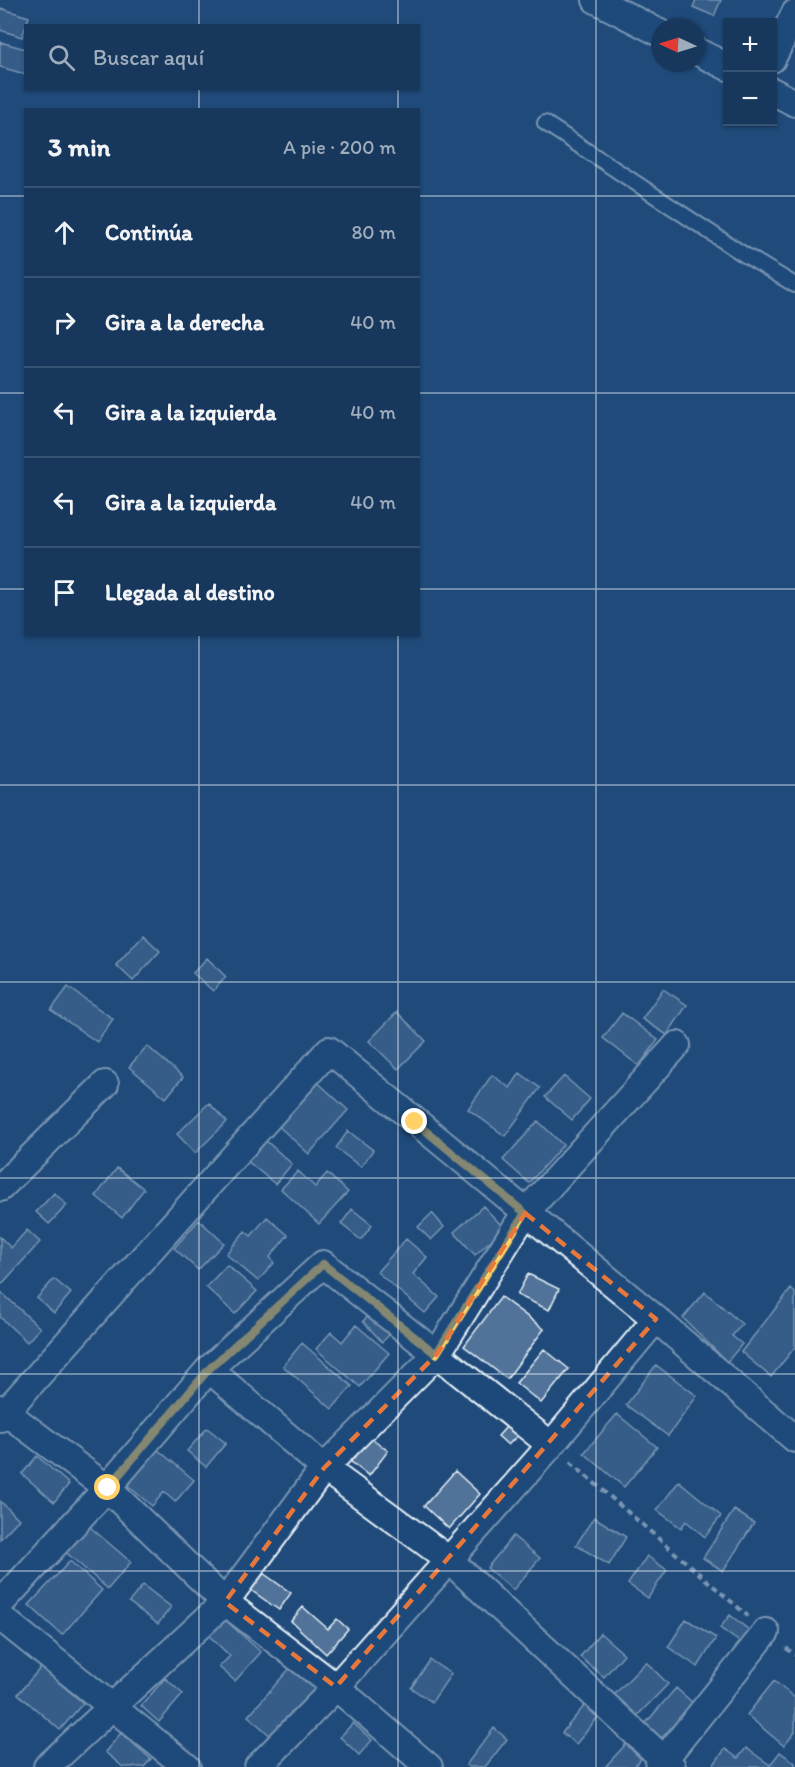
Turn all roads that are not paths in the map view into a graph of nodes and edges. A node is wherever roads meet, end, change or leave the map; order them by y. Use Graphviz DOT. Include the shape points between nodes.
graph roads {
  1 [pos="612,4"];
  2 [pos="795,13"];
  3 [pos="651,28"];
  4 [pos="777,49"];
  5 [pos="705,56"];
  6 [pos="723,64"];
  7 [pos="777,94"];
  8 [pos="795,104"];
  9 [pos="546,123"];
  10 [pos="795,285"];
  11 [pos="678,1045"];
  12 [pos="105,1084"];
  13 [pos="0,1188"];
  14 [pos="525,1213"];
  15 [pos="657,1319"];
  16 [pos="436,1354"];
  17 [pos="209,1369"];
  18 [pos="2,1413"];
  19 [pos="795,1439"];
  20 [pos="552,1445"];
  21 [pos="324,1468"];
  22 [pos="108,1488"];
  23 [pos="448,1559"];
  24 [pos="225,1602"];
  25 [pos="0,1604"];
  26 [pos="0,1617"];
  27 [pos="766,1632"];
  28 [pos="336,1687"];
  29 [pos="111,1708"];
  30 [pos="665,1765"];
  31 [pos="47,1767"];
  32 [pos="187,1767"];
  33 [pos="258,1767"];
  34 [pos="429,1767"];
  1 -- 3 [label="street"];
  2 -- 4 [label="street"];
  5 -- 6 [label="street"];
  7 -- 8 [label="street"];
  9 -- 10 [label="lane"];
  11 -- 14 [label="street"];
  12 -- 13 [label="street"];
  14 -- 15 [label="street"];
  14 -- 16 [label="street"];
  14 -- 18 [label="street" via="329,1050"];
  15 -- 19 [label="street"];
  15 -- 20 [label="street"];
  16 -- 17 [label="street" via="323,1264"];
  16 -- 20 [label="street"];
  16 -- 21 [label="street"];
  17 -- 21 [label="street"];
  17 -- 22 [label="street"];
  18 -- 22 [label="street"];
  20 -- 23 [label="street"];
  21 -- 23 [label="street"];
  21 -- 24 [label="street"];
  22 -- 24 [label="street"];
  22 -- 25 [label="street"];
  23 -- 28 [label="street"];
  23 -- 30 [label="street"];
  24 -- 28 [label="street"];
  24 -- 29 [label="street"];
  26 -- 29 [label="street"];
  27 -- 30 [label="street"];
  28 -- 33 [label="street"];
  28 -- 34 [label="street"];
  29 -- 31 [label="street"];
  29 -- 32 [label="street"];
}
